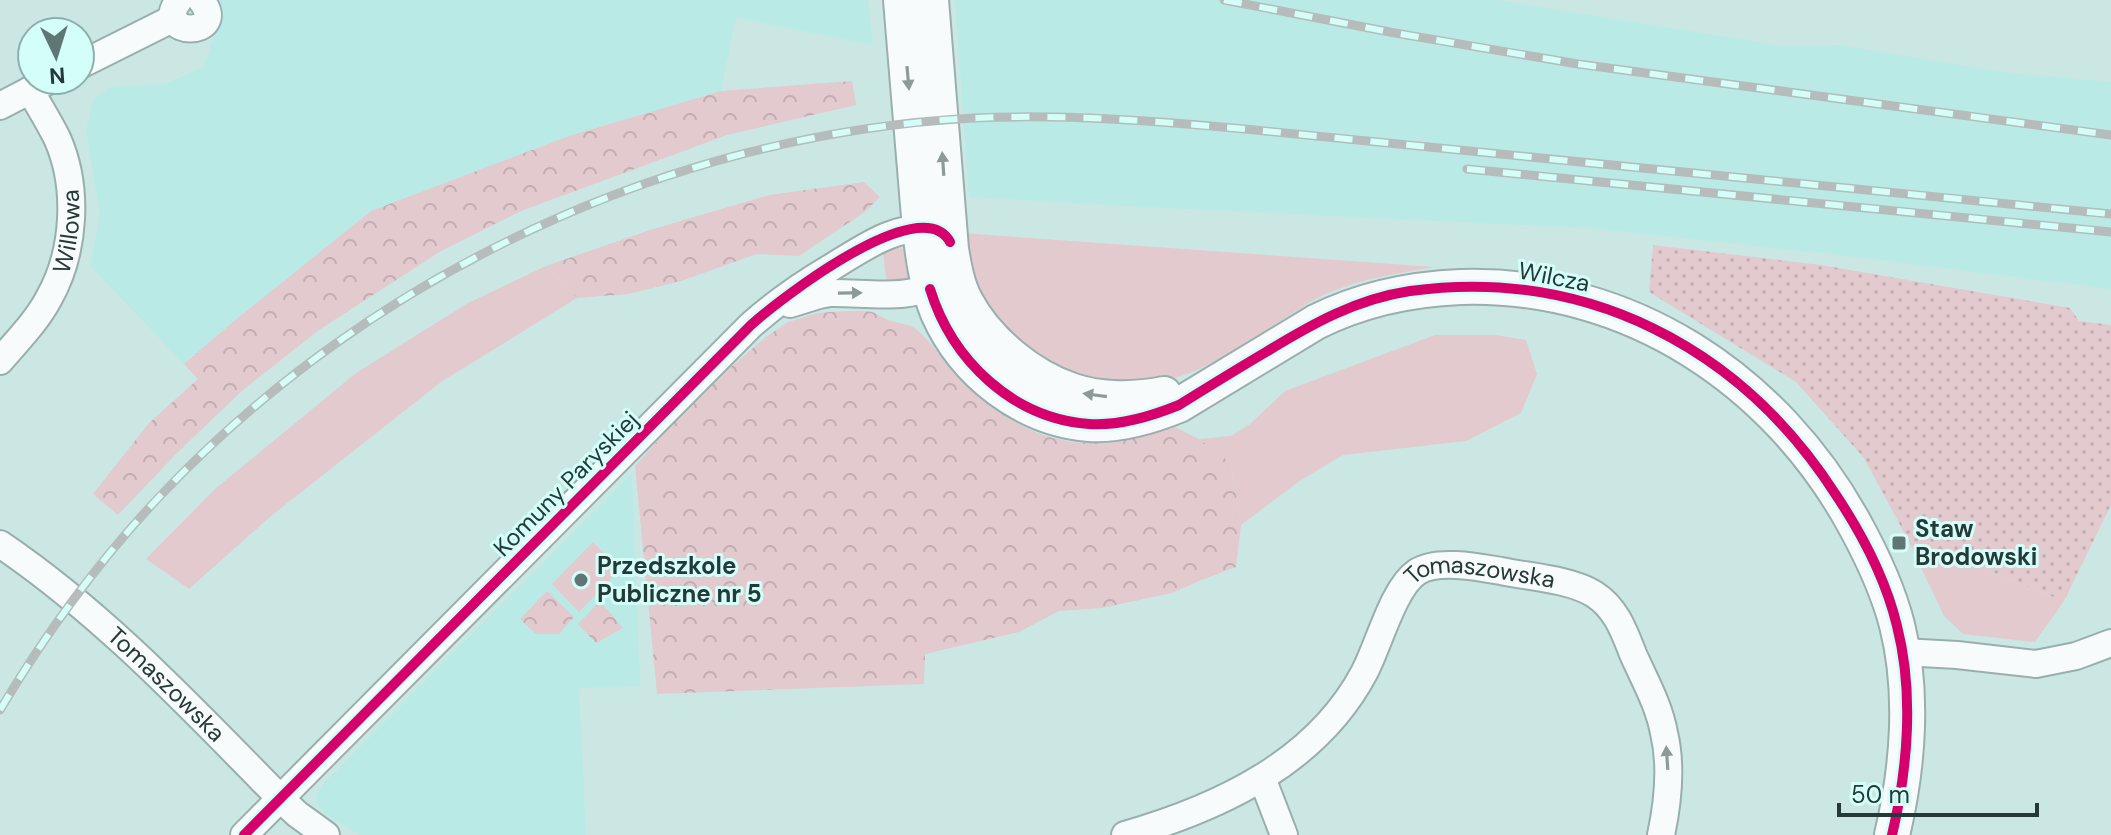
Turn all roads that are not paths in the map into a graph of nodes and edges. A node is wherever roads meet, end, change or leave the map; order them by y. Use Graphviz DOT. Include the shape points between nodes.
graph roads {
  1 [pos="201,0"];
  2 [pos="901,0"];
  3 [pos="931,0"];
  4 [pos="176,9"];
  5 [pos="96,56"];
  6 [pos="19,96"];
  7 [pos="43,96"];
  8 [pos="0,106"];
  9 [pos="941,244"];
  10 [pos="930,289"];
  11 [pos="751,325"];
  12 [pos="0,361"];
  13 [pos="1226,376"];
  14 [pos="0,544"];
  15 [pos="2111,643"];
  16 [pos="1903,652"];
  17 [pos="1262,778"];
  18 [pos="281,799"];
  19 [pos="244,835"];
  20 [pos="326,835"];
  21 [pos="1125,835"];
  22 [pos="1284,835"];
  23 [pos="1661,835"];
  24 [pos="1892,835"];
  1 -- 4 [label="street" via="207,14 199,28 178,25"];
  2 -- 9 [label="street, one-way"];
  9 -- 3 [label="street, one-way"];
  4 -- 5 [label="street"];
  6 -- 8 [label="street"];
  7 -- 12 [label="street, Willowa" via="64,157 70,233 49,300"];
  9 -- 10 [label="street" via="945,279"];
  9 -- 10 [label="street, Wilcza" via="923,257"];
  9 -- 11 [label="street, Komuny Paryskiej" via="900,231 870,243 790,293"];
  13 -- 9 [label="street, Wilcza, one-way" via="1139,398 1061,386 1018,360 981,324"];
  11 -- 10 [label="street, Komuny Paryskiej, one-way" via="819,295"];
  10 -- 13 [label="street, Wilcza" via="948,332 976,369 1016,401 1071,422 1103,424 1148,416 1179,405"];
  11 -- 18 [label="street, Komuny Paryskiej"];
  13 -- 16 [label="street, Wilcza" via="1324,318 1407,292 1498,287 1547,292 1644,323 1740,384 1811,457 1865,545"];
  14 -- 18 [label="street, Tomaszowska" via="164,680"];
  15 -- 16 [label="street" via="2036,664"];
  16 -- 24 [label="street, Wilcza" via="1907,727"];
  17 -- 21 [label="street, Tomaszowska" via="1198,810"];
  17 -- 22 [label="street"];
  23 -- 17 [label="street, Tomaszowska, one-way" via="1668,784 1665,734 1620,622 1606,603 1572,584 1458,566 1418,571 1407,582 1364,673 1336,715 1299,752"];
  18 -- 19 [label="street, Komuny Paryskiej"];
  18 -- 20 [label="street, Tomaszowska"];
}
